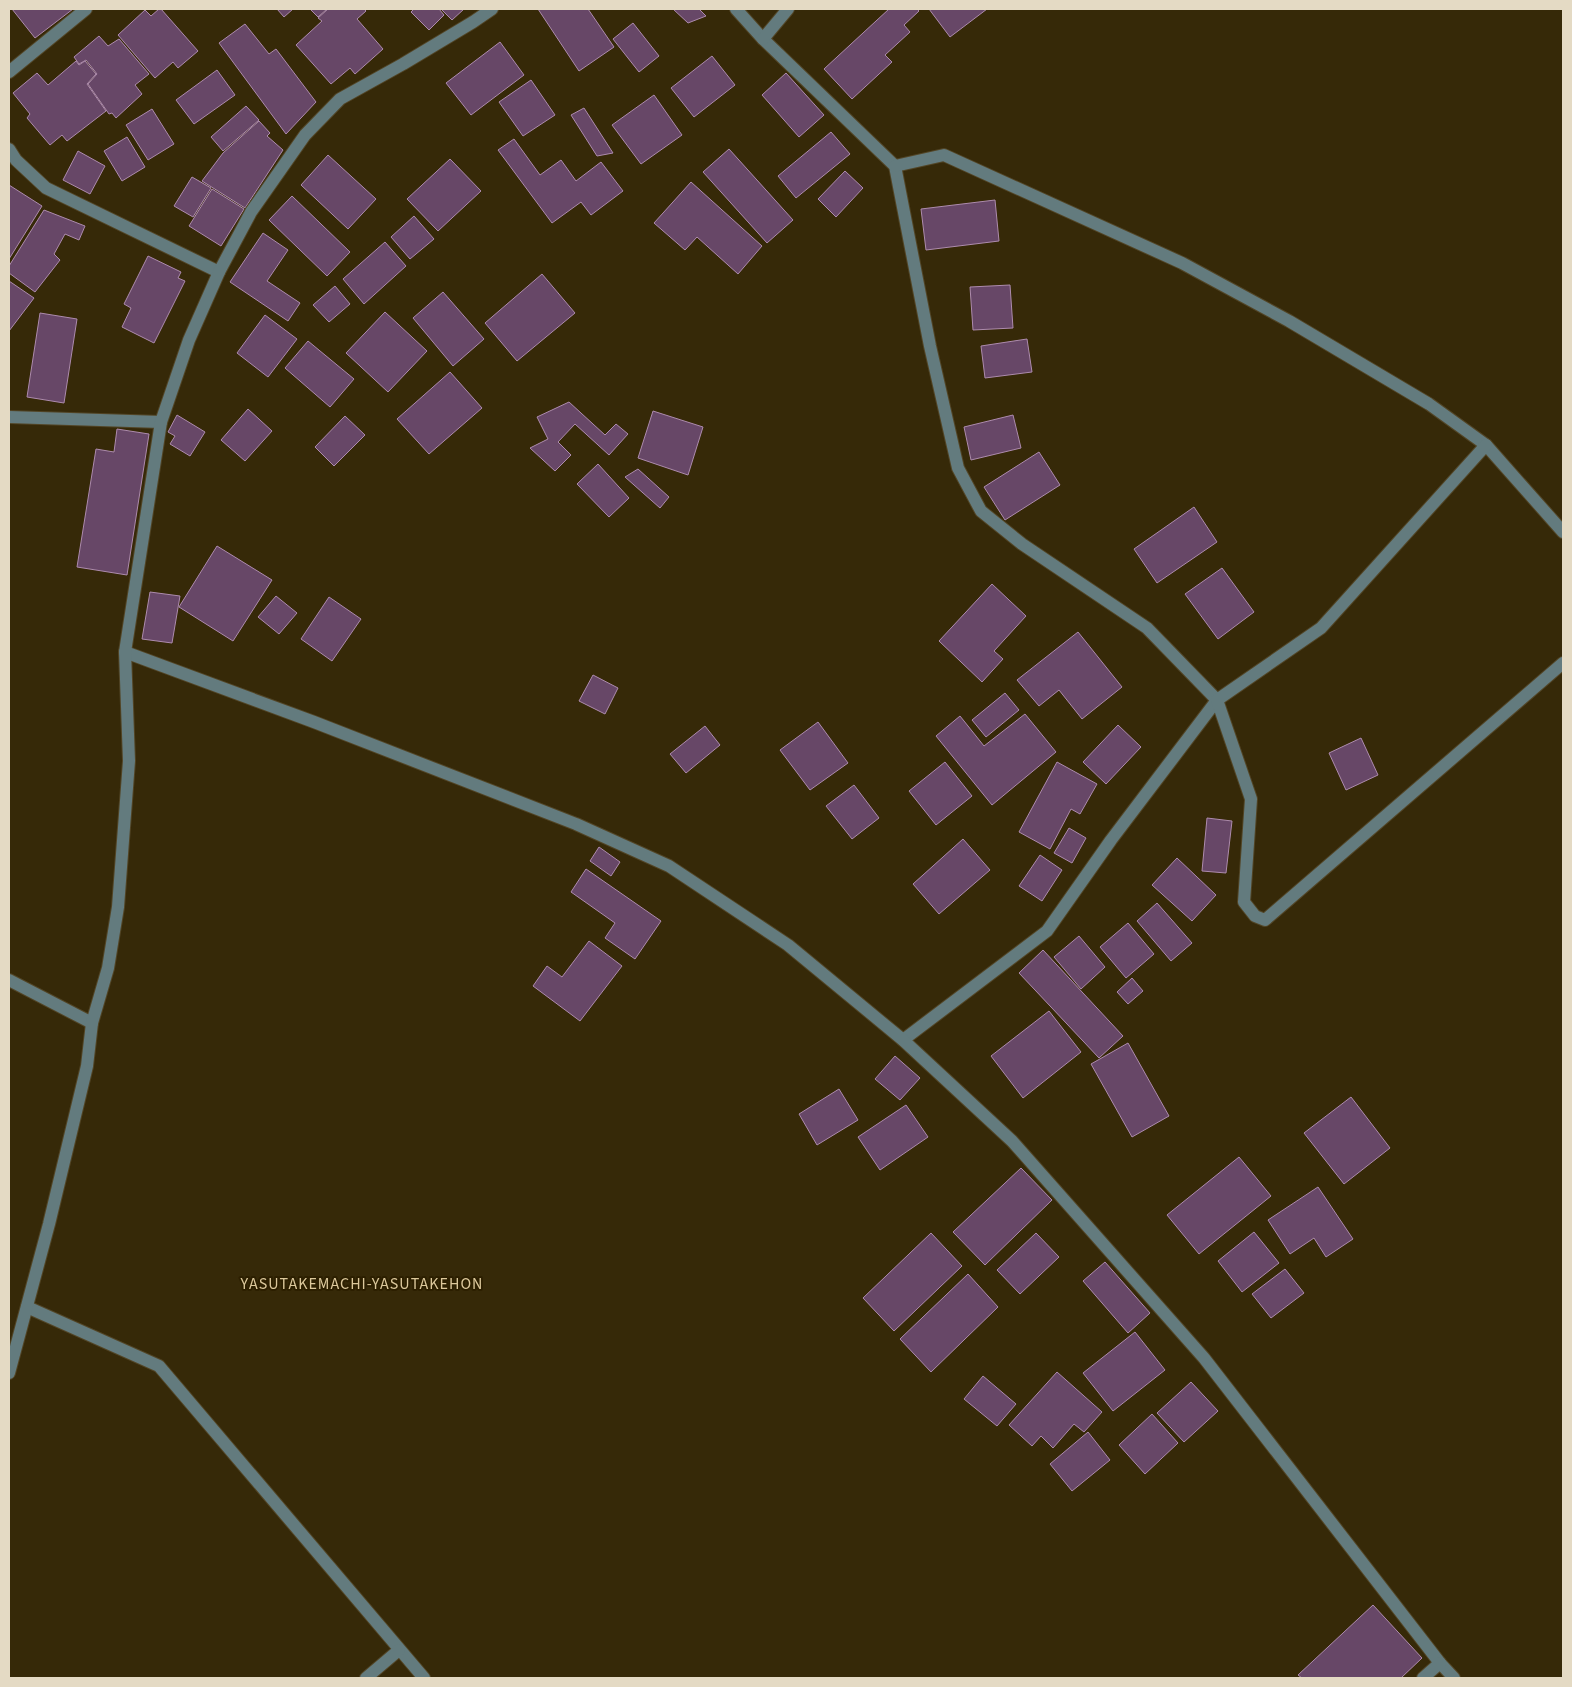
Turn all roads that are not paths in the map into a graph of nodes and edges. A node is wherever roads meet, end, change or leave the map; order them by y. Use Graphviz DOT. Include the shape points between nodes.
graph roads {
  1 [pos="86,9"];
  2 [pos="492,9"];
  3 [pos="736,9"];
  4 [pos="788,9"];
  5 [pos="763,39"];
  6 [pos="9,72"];
  7 [pos="9,149"];
  8 [pos="895,166"];
  9 [pos="219,272"];
  10 [pos="9,417"];
  11 [pos="161,422"];
  12 [pos="1486,446"];
  13 [pos="1563,532"];
  14 [pos="125,652"];
  15 [pos="1563,663"];
  16 [pos="1217,700"];
  17 [pos="9,980"];
  18 [pos="92,1023"];
  19 [pos="903,1040"];
  20 [pos="27,1307"];
  21 [pos="9,1374"];
  22 [pos="399,1650"];
  23 [pos="1440,1663"];
  24 [pos="366,1678"];
  25 [pos="424,1678"];
  26 [pos="1423,1678"];
  27 [pos="1454,1678"];
  1 -- 6 [label="street"];
  2 -- 9 [label="street" via="411,60 340,99 305,135 273,180"];
  3 -- 5 [label="street"];
  4 -- 5 [label="street"];
  5 -- 8 [label="street"];
  7 -- 9 [label="street" via="46,188"];
  8 -- 12 [label="street" via="944,155 1182,263 1289,321 1429,404"];
  8 -- 16 [label="street" via="958,468 981,511 1022,544 1147,628"];
  9 -- 11 [label="street" via="189,340"];
  10 -- 11 [label="street"];
  11 -- 14 [label="street"];
  12 -- 13 [label="street"];
  12 -- 16 [label="street" via="1321,628"];
  14 -- 18 [label="street" via="129,762 118,907 108,968"];
  14 -- 19 [label="street" via="576,824 669,866 788,945"];
  15 -- 16 [label="street" via="1265,920 1255,916 1244,902 1251,799"];
  16 -- 19 [label="street" via="1110,840 1047,931"];
  17 -- 18 [label="street"];
  18 -- 20 [label="street" via="87,1066"];
  19 -- 23 [label="street" via="1012,1141 1204,1358"];
  20 -- 21 [label="street"];
  20 -- 22 [label="street" via="159,1366"];
  22 -- 24 [label="street"];
  22 -- 25 [label="street"];
  23 -- 26 [label="street"];
  23 -- 27 [label="street"];
}
